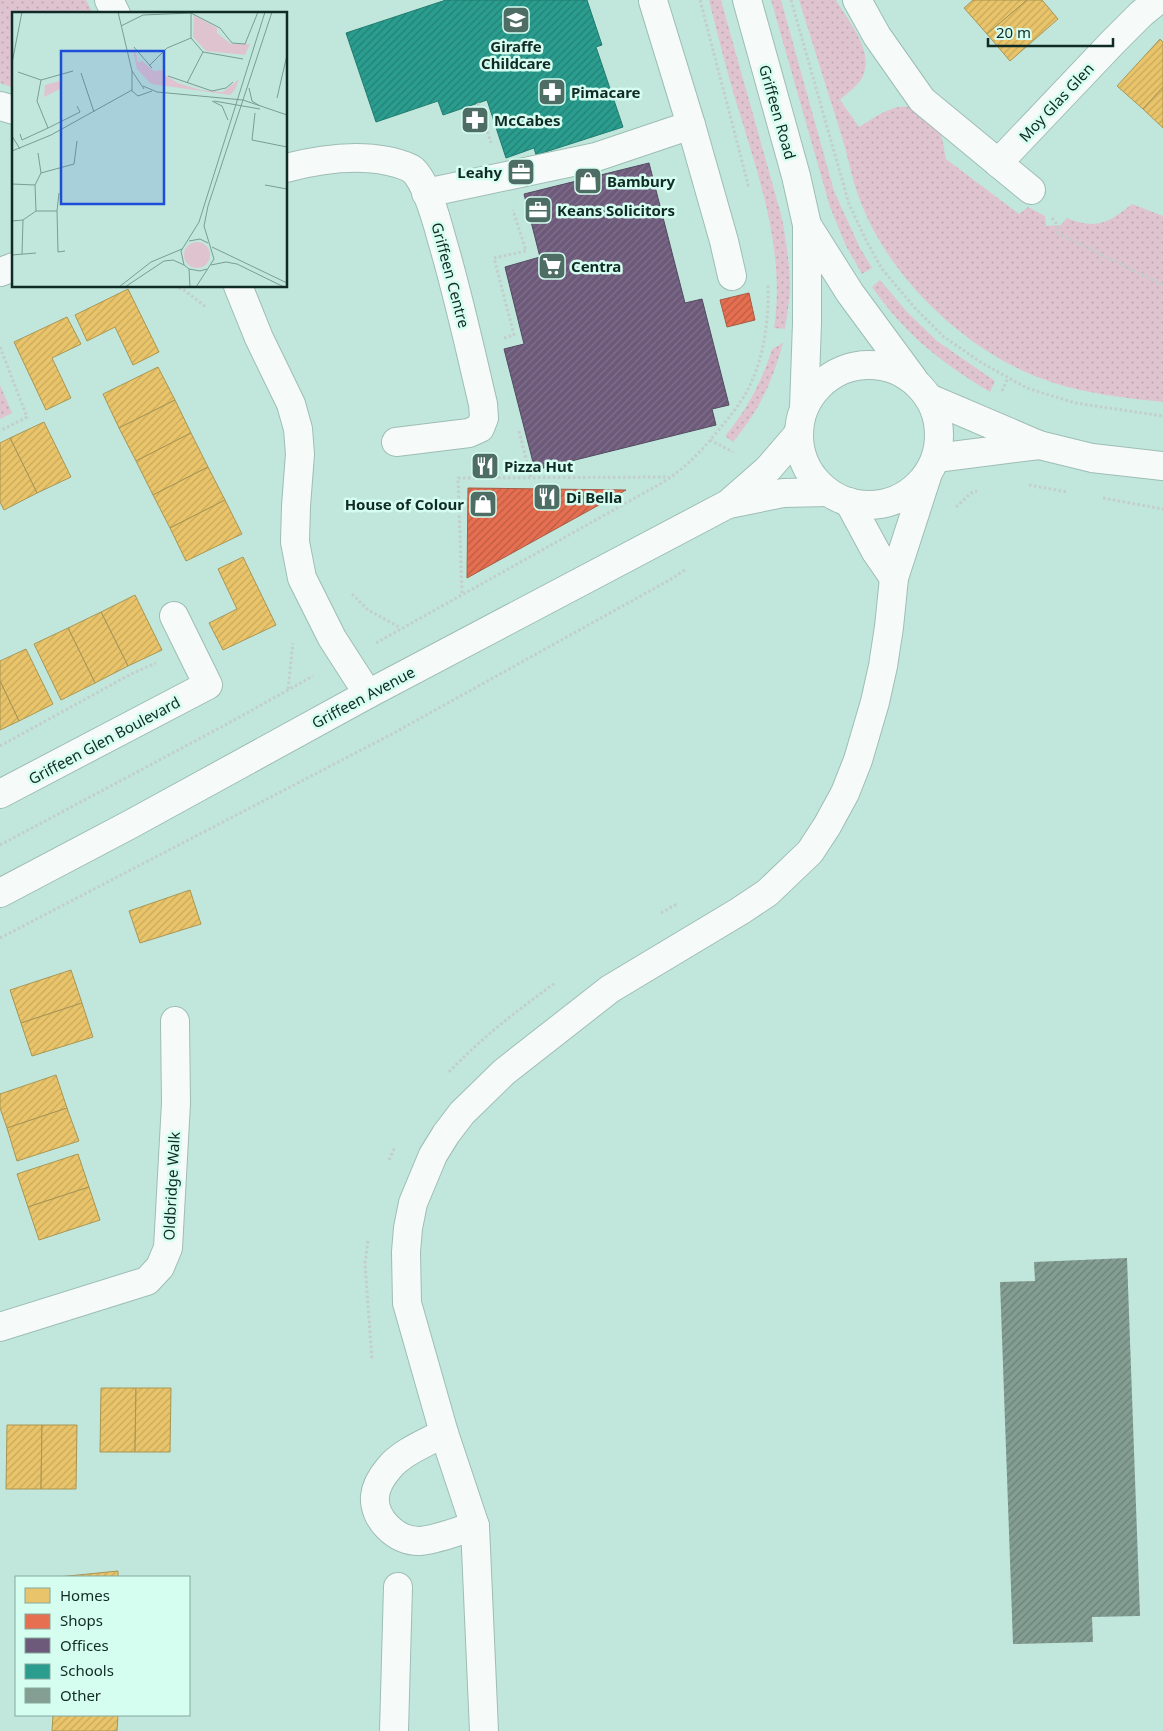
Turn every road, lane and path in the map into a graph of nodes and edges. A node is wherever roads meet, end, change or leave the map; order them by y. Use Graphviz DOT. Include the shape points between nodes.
graph roads {
  1 [pos="110,0"];
  2 [pos="747,0"];
  3 [pos="791,0"];
  4 [pos="857,0"];
  5 [pos="1158,0"];
  6 [pos="653,2"];
  7 [pos="115,12"];
  8 [pos="478,103"];
  9 [pos="691,125"];
  10 [pos="998,163"];
  11 [pos="288,168"];
  12 [pos="502,178"];
  13 [pos="1031,190"];
  14 [pos="426,193"];
  15 [pos="808,225"];
  16 [pos="12,268"];
  17 [pos="0,272"];
  18 [pos="732,276"];
  19 [pos="1163,285"];
  20 [pos="179,288"];
  21 [pos="239,288"];
  22 [pos="211,314"];
  23 [pos="766,335"];
  24 [pos="496,340"];
  25 [pos="0,347"];
  26 [pos="1008,378"];
  27 [pos="922,390"];
  28 [pos="999,397"];
  29 [pos="1163,416"];
  30 [pos="517,423"];
  31 [pos="801,423"];
  32 [pos="0,431"];
  33 [pos="710,440"];
  34 [pos="396,442"];
  35 [pos="1039,445"];
  36 [pos="729,450"];
  37 [pos="1163,466"];
  38 [pos="932,467"];
  39 [pos="671,477"];
  40 [pos="531,478"];
  41 [pos="1024,484"];
  42 [pos="980,490"];
  43 [pos="1071,492"];
  44 [pos="838,497"];
  45 [pos="1098,497"];
  46 [pos="728,504"];
  47 [pos="956,507"];
  48 [pos="1163,509"];
  49 [pos="689,568"];
  50 [pos="894,578"];
  51 [pos="462,593"];
  52 [pos="174,616"];
  53 [pos="294,637"];
  54 [pos="346,659"];
  55 [pos="160,662"];
  56 [pos="288,689"];
  57 [pos="368,694"];
  58 [pos="0,746"];
  59 [pos="0,794"];
  60 [pos="0,845"];
  61 [pos="0,893"];
  62 [pos="0,938"];
  63 [pos="175,1021"];
  64 [pos="0,1327"];
  65 [pos="444,1433"];
  66 [pos="475,1526"];
  67 [pos="398,1587"];
  68 [pos="394,1731"];
  69 [pos="484,1731"];
  1 -- 7 [label="street"];
  2 -- 15 [label="street, Griffeen Road"];
  3 -- 26 [label="path" via="849,204 882,269 944,337"];
  4 -- 10 [label="street" via="877,36 922,100"];
  5 -- 10 [label="street, Moy Glas Glen" via="1112,43"];
  6 -- 9 [label="street"];
  8 -- 12 [label="path"];
  9 -- 12 [label="street" via="596,157"];
  9 -- 18 [label="street"];
  10 -- 13 [label="street"];
  11 -- 14 [label="street, Griffeen Centre" via="345,157 369,157 412,170"];
  12 -- 14 [label="street"];
  12 -- 24 [label="path" via="526,250 494,258 514,335"];
  13 -- 19 [label="path" via="1056,223 1058,233"];
  14 -- 34 [label="street, Griffeen Centre" via="458,296 484,418 480,428 470,433"];
  15 -- 27 [label="street, Griffeen Road" via="850,293"];
  15 -- 31 [label="street, Griffeen Road" via="808,323"];
  16 -- 17 [label="street"];
  20 -- 22 [label="path"];
  21 -- 54 [label="street" via="291,404 298,429 300,454 295,542 302,578"];
  23 -- 33 [label="path" via="746,394"];
  25 -- 32 [label="path" via="27,418"];
  26 -- 28 [label="path"];
  26 -- 29 [label="path" via="1027,388 1075,403"];
  27 -- 31 [label="street" via="894,371 873,365 851,367 814,389"];
  27 -- 35 [label="street"];
  27 -- 38 [label="street" via="938,417 940,438"];
  30 -- 40 [label="path"];
  31 -- 44 [label="street" via="802,456 812,477"];
  31 -- 46 [label="street, Griffeen Avenue" via="768,469"];
  33 -- 36 [label="path"];
  33 -- 39 [label="path"];
  35 -- 37 [label="street" via="1092,458"];
  35 -- 38 [label="street"];
  38 -- 44 [label="street" via="912,492 892,502 871,506"];
  38 -- 50 [label="street"];
  39 -- 40 [label="path"];
  39 -- 51 [label="path"];
  40 -- 51 [label="path" via="458,478"];
  41 -- 43 [label="path"];
  42 -- 47 [label="path" via="971,493"];
  44 -- 46 [label="street, Griffeen Avenue" via="783,493"];
  44 -- 50 [label="street"];
  45 -- 48 [label="path"];
  46 -- 57 [label="street, Griffeen Avenue"];
  49 -- 62 [label="path" via="392,734"];
  50 -- 65 [label="street" via="883,666 858,760 828,826 810,852 767,892 610,988 504,1072 462,1113 433,1156 413,1204 408,1228 406,1281 407,1303"];
  51 -- 54 [label="path"];
  52 -- 59 [label="street, Griffeen Glen Boulevard" via="208,685"];
  53 -- 56 [label="path"];
  54 -- 56 [label="path"];
  54 -- 57 [label="street"];
  55 -- 58 [label="path" via="131,674"];
  56 -- 60 [label="path"];
  57 -- 61 [label="street, Griffeen Avenue"];
  63 -- 64 [label="street, Oldbridge Walk" via="176,1103 168,1248 160,1268 147,1281"];
  65 -- 66 [label="street"];
  65 -- 66 [label="street" via="403,1455 389,1467 375,1496 377,1510 387,1527 397,1535 417,1541"];
  66 -- 69 [label="street"];
  67 -- 68 [label="street"];
}
